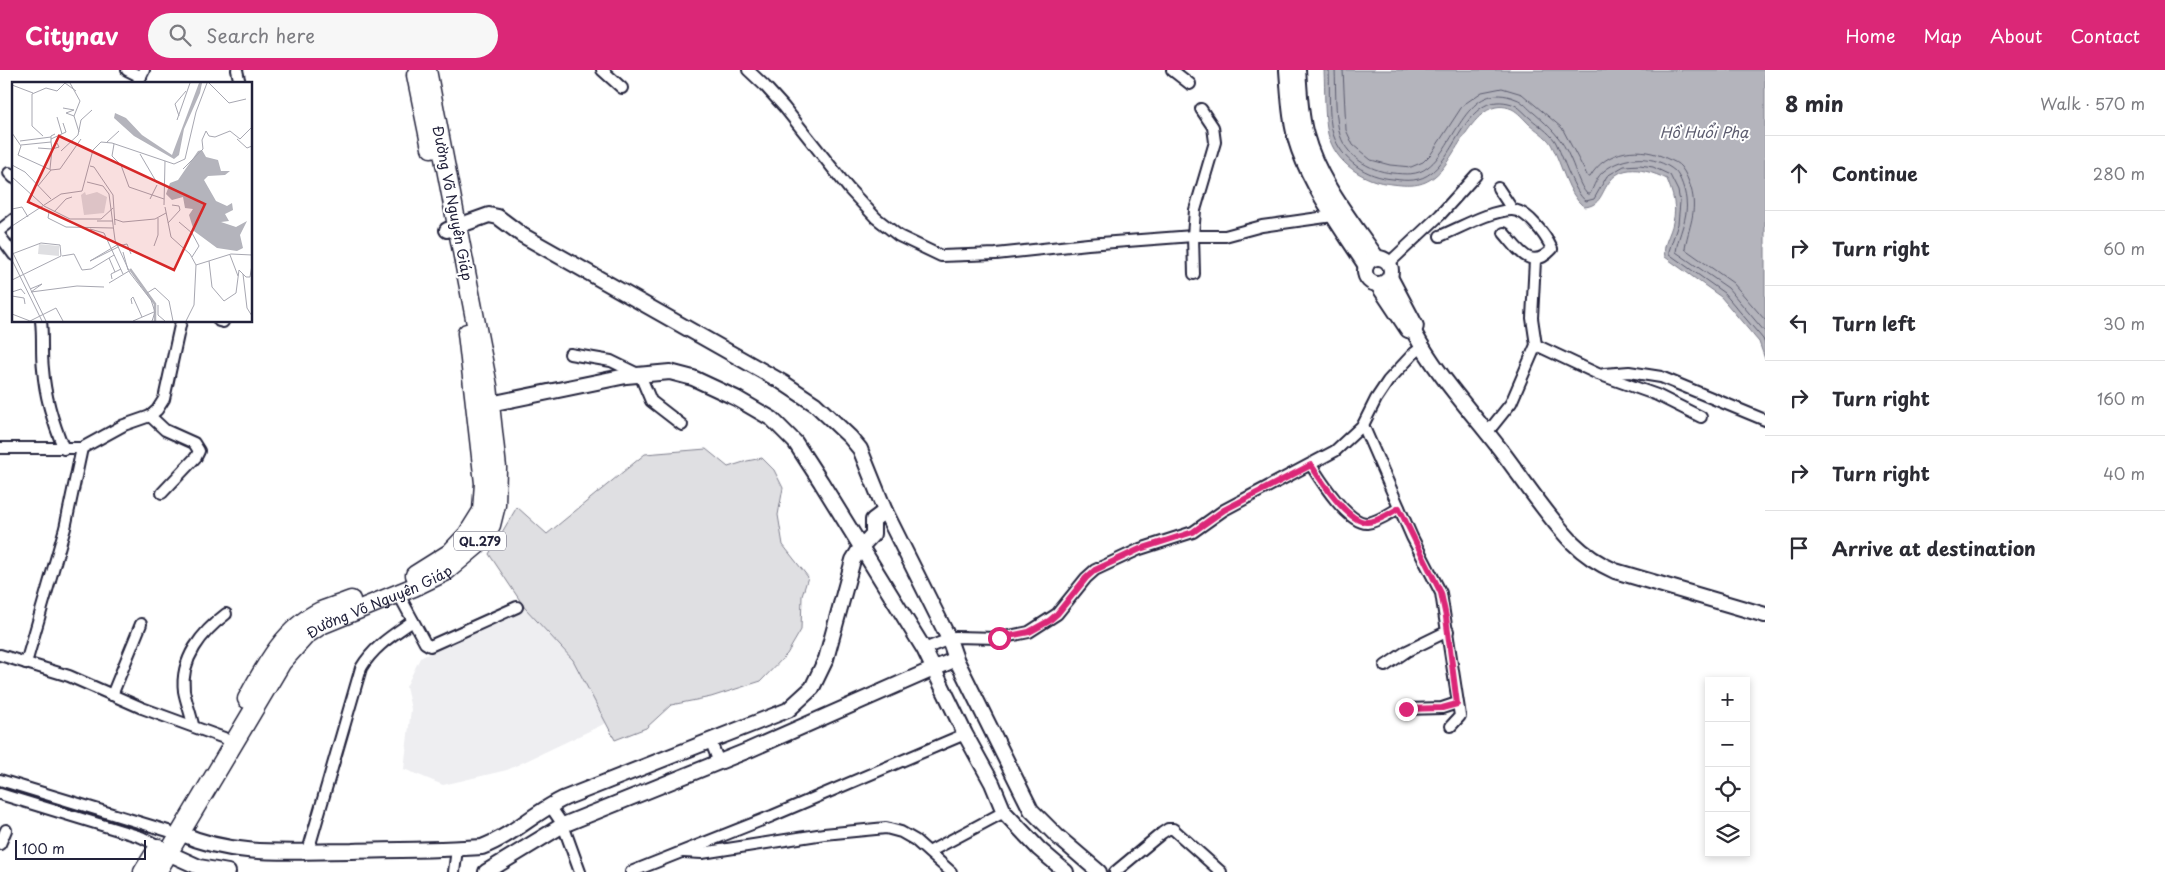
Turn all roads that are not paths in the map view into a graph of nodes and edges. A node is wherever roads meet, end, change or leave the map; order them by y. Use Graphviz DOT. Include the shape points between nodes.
graph roads {
  1 [pos="127,70"];
  2 [pos="414,70"];
  3 [pos="427,70"];
  4 [pos="602,70"];
  5 [pos="748,70"];
  6 [pos="1172,70"];
  7 [pos="1287,70"];
  8 [pos="1298,70"];
  9 [pos="141,77"];
  10 [pos="1190,84"];
  11 [pos="622,88"];
  12 [pos="1201,109"];
  13 [pos="1476,175"];
  14 [pos="1498,188"];
  15 [pos="1512,209"];
  16 [pos="1333,216"];
  17 [pos="12,221"];
  18 [pos="452,228"];
  19 [pos="0,230"];
  20 [pos="1504,234"];
  21 [pos="0,236"];
  22 [pos="1193,236"];
  23 [pos="1440,236"];
  24 [pos="12,252"];
  25 [pos="1535,260"];
  26 [pos="1380,270"];
  27 [pos="1194,274"];
  28 [pos="41,322"];
  29 [pos="181,322"];
  30 [pos="1536,345"];
  31 [pos="1422,347"];
  32 [pos="570,354"];
  33 [pos="1598,374"];
  34 [pos="640,375"];
  35 [pos="490,404"];
  36 [pos="150,416"];
  37 [pos="1701,417"];
  38 [pos="1765,420"];
  39 [pos="682,425"];
  40 [pos="1363,425"];
  41 [pos="1487,433"];
  42 [pos="0,448"];
  43 [pos="64,448"];
  44 [pos="82,448"];
  45 [pos="1311,465"];
  46 [pos="162,493"];
  47 [pos="1399,508"];
  48 [pos="885,511"];
  49 [pos="861,547"];
  50 [pos="398,593"];
  51 [pos="517,607"];
  52 [pos="226,614"];
  53 [pos="1765,615"];
  54 [pos="413,621"];
  55 [pos="141,624"];
  56 [pos="1448,631"];
  57 [pos="949,639"];
  58 [pos="924,648"];
  59 [pos="0,655"];
  60 [pos="956,659"];
  61 [pos="26,663"];
  62 [pos="1385,666"];
  63 [pos="934,669"];
  64 [pos="112,695"];
  65 [pos="1457,704"];
  66 [pos="1406,709"];
  67 [pos="193,726"];
  68 [pos="1452,726"];
  69 [pos="965,734"];
  70 [pos="224,738"];
  71 [pos="714,749"];
  72 [pos="0,780"];
  73 [pos="0,794"];
  74 [pos="550,807"];
  75 [pos="1004,812"];
  76 [pos="561,822"];
  77 [pos="6,830"];
  78 [pos="174,832"];
  79 [pos="0,844"];
  80 [pos="163,850"];
  81 [pos="308,851"];
  82 [pos="456,851"];
  83 [pos="680,852"];
  84 [pos="929,852"];
  85 [pos="454,869"];
  86 [pos="143,872"];
  87 [pos="157,872"];
  88 [pos="228,872"];
  89 [pos="486,872"];
  90 [pos="580,872"];
  91 [pos="631,872"];
  92 [pos="951,872"];
  93 [pos="1066,872"];
  94 [pos="1099,872"];
  95 [pos="1115,872"];
  96 [pos="1221,872"];
  1 -- 9 [label="street"];
  2 -- 18 [label="highway, Đường Võ Nguyên Giáp / QL.279"];
  3 -- 18 [label="highway, Đường Võ Nguyên Giáp / QL.279"];
  4 -- 11 [label="street"];
  5 -- 22 [label="street" via="778,100 876,218 899,236 933,253 948,256 996,254"];
  6 -- 10 [label="street"];
  7 -- 16 [label="street" via="1298,149"];
  8 -- 26 [label="street" via="1303,122 1316,162"];
  12 -- 22 [label="street" via="1213,127 1215,142 1195,210"];
  13 -- 26 [label="street" via="1440,215"];
  14 -- 15 [label="street"];
  15 -- 23 [label="street"];
  15 -- 25 [label="street" via="1524,214 1550,244 1552,249"];
  16 -- 22 [label="street" via="1262,226 1225,236"];
  16 -- 26 [label="street"];
  17 -- 19 [label="street"];
  18 -- 35 [label="highway, Đường Võ Nguyên Giáp / QL.279"];
  18 -- 48 [label="street" via="489,215 498,217 522,235 782,382 815,404 850,436 860,449"];
  18 -- 70 [label="highway, Đường Võ Nguyên Giáp / QL.279" via="484,483 482,511 467,535 434,564 417,574 321,611 303,622 286,637 266,664"];
  20 -- 25 [label="street" via="1526,258"];
  21 -- 24 [label="street"];
  22 -- 27 [label="street"];
  25 -- 30 [label="street" via="1532,318"];
  26 -- 31 [label="street" via="1408,330 1414,332"];
  28 -- 43 [label="street" via="42,369 48,404"];
  29 -- 36 [label="street" via="164,399"];
  30 -- 33 [label="street"];
  30 -- 41 [label="street" via="1511,403"];
  31 -- 40 [label="street" via="1388,382"];
  31 -- 41 [label="street"];
  32 -- 34 [label="street" via="611,361"];
  33 -- 37 [label="street" via="1656,395"];
  33 -- 38 [label="street" via="1629,372 1661,377"];
  34 -- 35 [label="street"];
  34 -- 39 [label="street" via="652,401"];
  34 -- 49 [label="street" via="670,372 693,378 772,419 795,442"];
  35 -- 50 [label="highway, Đường Võ Nguyên Giáp / QL.279" via="497,468 496,505 491,524 478,545 457,562 425,582"];
  36 -- 44 [label="street" via="124,425"];
  36 -- 46 [label="street" via="165,430 194,443 199,451"];
  40 -- 45 [label="street" via="1335,451"];
  40 -- 47 [label="street"];
  41 -- 53 [label="street" via="1571,541 1601,565"];
  42 -- 43 [label="street"];
  43 -- 44 [label="street"];
  44 -- 61 [label="street" via="73,495"];
  45 -- 47 [label="street" via="1332,498 1361,521 1377,520"];
  45 -- 57 [label="street" via="1224,510 1193,532 1133,552 1095,570 1057,614 1029,632 999,638 963,636"];
  47 -- 56 [label="street" via="1441,593"];
  48 -- 49 [label="street" via="873,520 873,534"];
  48 -- 57 [label="street"];
  49 -- 58 [label="street"];
  49 -- 71 [label="street" via="848,576 826,659 812,688 788,710"];
  50 -- 54 [label="street"];
  50 -- 78 [label="highway, Đường Võ Nguyên Giáp / QL.279" via="321,625 306,635 282,662"];
  51 -- 54 [label="street" via="430,646"];
  52 -- 67 [label="street" via="210,626 192,651 184,690"];
  54 -- 81 [label="street" via="370,653 361,668"];
  55 -- 64 [label="street"];
  56 -- 62 [label="street"];
  56 -- 65 [label="street"];
  57 -- 58 [label="street"];
  57 -- 60 [label="street"];
  58 -- 63 [label="street"];
  59 -- 61 [label="street"];
  60 -- 63 [label="street"];
  60 -- 94 [label="street" via="1030,810"];
  61 -- 64 [label="street" via="69,676"];
  63 -- 69 [label="street"];
  63 -- 71 [label="street"];
  64 -- 67 [label="street"];
  65 -- 66 [label="street" via="1442,708"];
  65 -- 68 [label="street" via="1460,716"];
  67 -- 70 [label="street"];
  69 -- 75 [label="street"];
  69 -- 83 [label="street"];
  70 -- 78 [label="highway, Đường Võ Nguyên Giáp / QL.279"];
  71 -- 74 [label="street" via="565,798"];
  71 -- 76 [label="street"];
  72 -- 78 [label="street"];
  73 -- 80 [label="street" via="141,837"];
  74 -- 76 [label="street"];
  74 -- 82 [label="street" via="497,842"];
  75 -- 84 [label="street"];
  75 -- 93 [label="street"];
  76 -- 89 [label="street"];
  76 -- 90 [label="street"];
  77 -- 79 [label="street"];
  78 -- 80 [label="highway, Đường Võ Nguyên Giáp / QL.279"];
  78 -- 81 [label="street" via="230,849"];
  80 -- 86 [label="highway, Đường Võ Nguyên Giáp / QL.279"];
  80 -- 87 [label="highway, Đường Võ Nguyên Giáp / QL.279"];
  80 -- 88 [label="street" via="198,866"];
  81 -- 82 [label="street"];
  82 -- 85 [label="street"];
  83 -- 84 [label="street" via="702,853 886,828 901,832"];
  83 -- 91 [label="street"];
  84 -- 92 [label="street"];
  95 -- 96 [label="street" via="1168,829 1173,829"];
}
